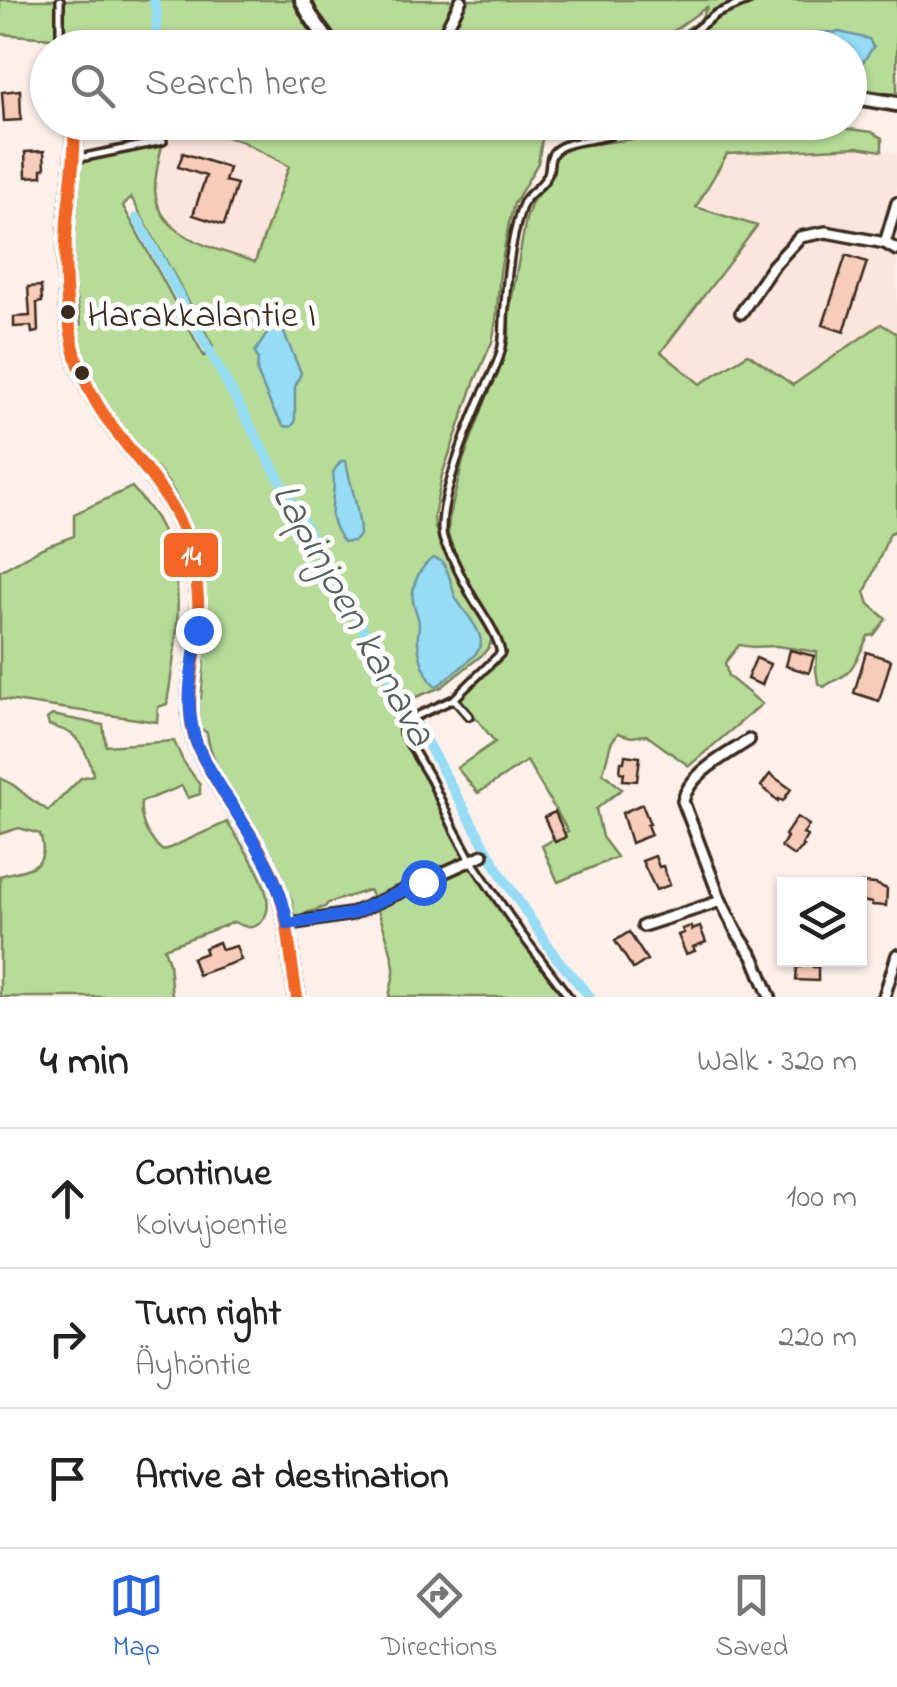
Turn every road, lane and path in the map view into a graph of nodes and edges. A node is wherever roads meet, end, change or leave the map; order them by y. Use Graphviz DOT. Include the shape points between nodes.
graph roads {
  1 [pos="60,0"];
  2 [pos="302,0"];
  3 [pos="461,0"];
  4 [pos="750,0"];
  5 [pos="60,30"];
  6 [pos="320,30"];
  7 [pos="446,30"];
  8 [pos="695,30"];
  9 [pos="867,99"];
  10 [pos="897,104"];
  11 [pos="74,140"];
  12 [pos="597,140"];
  13 [pos="163,141"];
  14 [pos="75,159"];
  15 [pos="897,203"];
  16 [pos="885,243"];
  17 [pos="897,250"];
  18 [pos="741,313"];
  19 [pos="454,699"];
  20 [pos="470,716"];
  21 [pos="749,740"];
  22 [pos="483,855"];
  23 [pos="471,860"];
  24 [pos="721,901"];
  25 [pos="288,924"];
  26 [pos="643,926"];
  27 [pos="897,955"];
  28 [pos="297,997"];
  29 [pos="569,997"];
  30 [pos="770,997"];
  31 [pos="884,997"];
  1 -- 5 [label="lane"];
  2 -- 6 [label="main road"];
  3 -- 7 [label="street"];
  4 -- 8 [label="lane"];
  9 -- 10 [label="main road"];
  11 -- 14 [label="main road"];
  12 -- 19 [label="lane" via="564,144 554,152 548,173 520,209 500,355 462,447 442,519 443,539 501,654"];
  13 -- 14 [label="lane"];
  14 -- 25 [label="main road" via="66,252 75,351 96,403 160,488 187,541 198,606 193,732 273,876"];
  15 -- 16 [label="street"];
  16 -- 17 [label="street"];
  16 -- 18 [label="street" via="826,232 800,237"];
  19 -- 20 [label="lane"];
  19 -- 23 [label="lane" via="408,720 403,734"];
  21 -- 24 [label="street" via="686,788 683,801"];
  22 -- 23 [label="street"];
  23 -- 25 [label="street" via="351,914"];
  23 -- 29 [label="lane"];
  24 -- 26 [label="street"];
  24 -- 30 [label="street"];
  25 -- 28 [label="main road"];
  27 -- 31 [label="street"];
}
